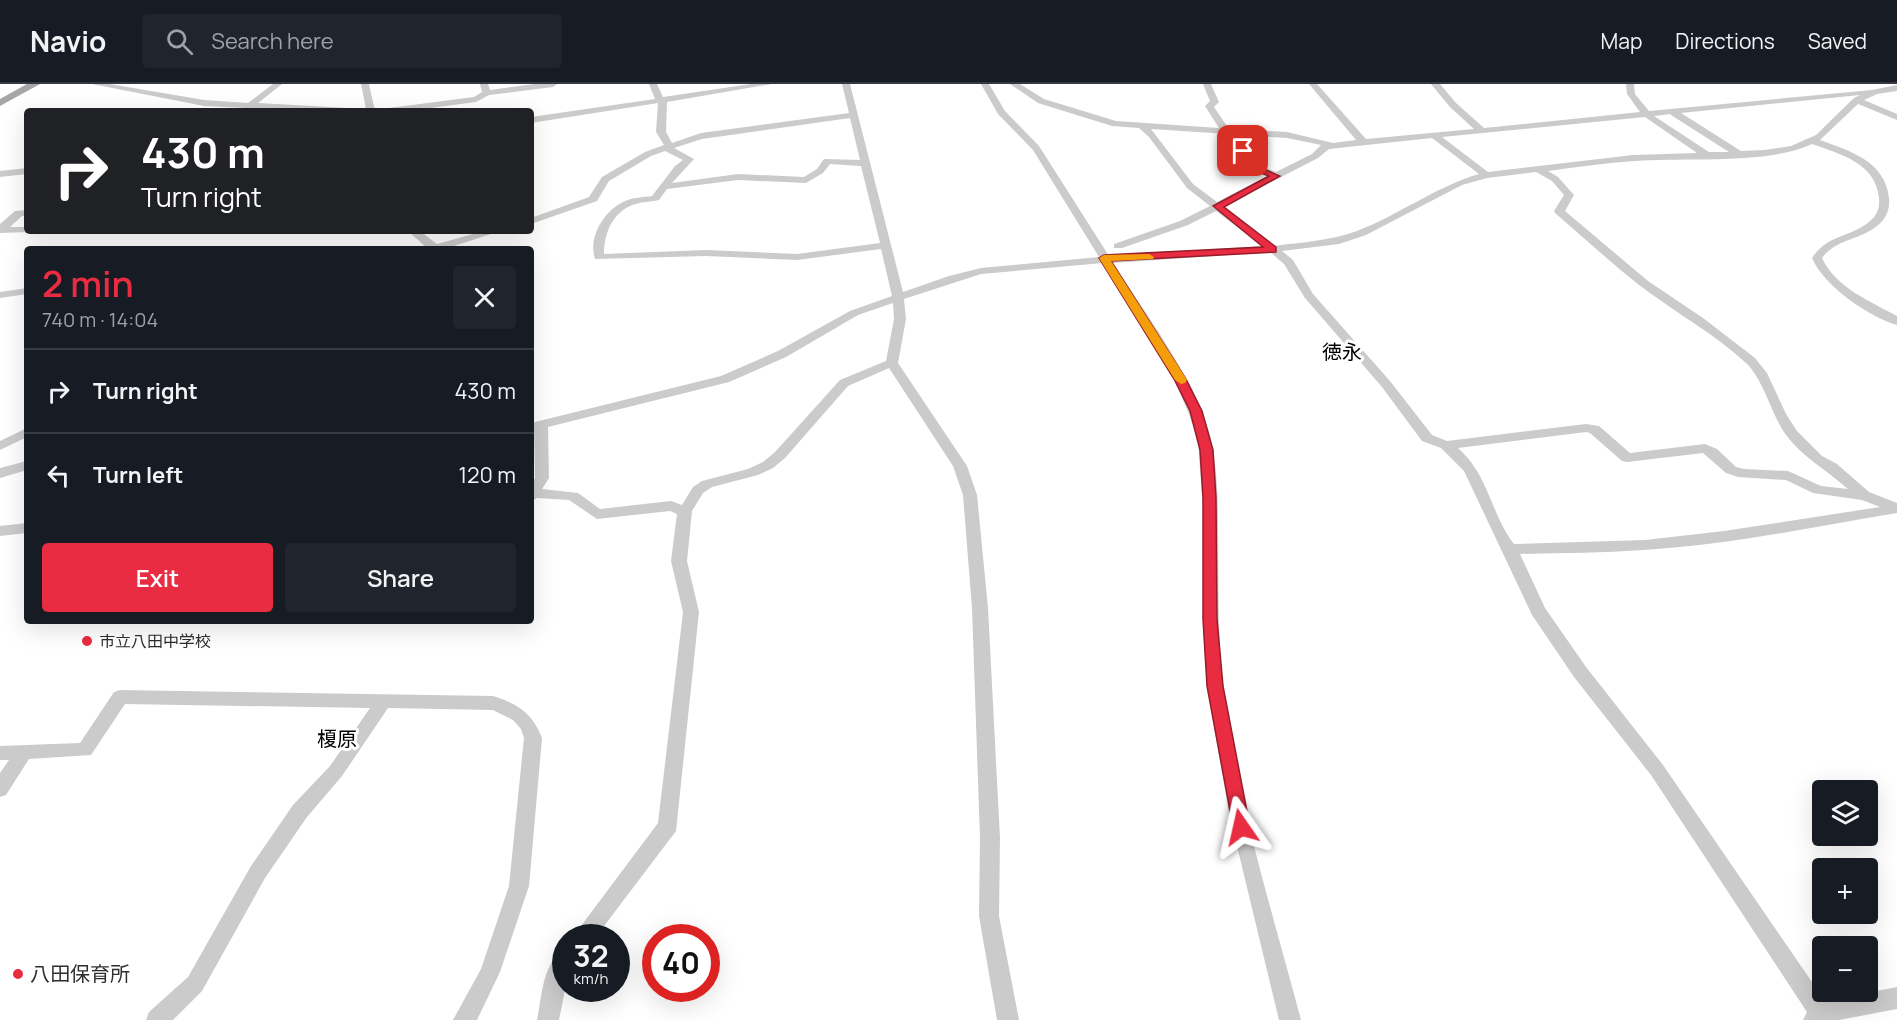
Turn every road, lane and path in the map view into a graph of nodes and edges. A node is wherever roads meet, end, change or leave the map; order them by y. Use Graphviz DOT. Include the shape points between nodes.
graph roads {
  1 [pos="35,84"];
  2 [pos="102,84"];
  3 [pos="278,84"];
  4 [pos="365,84"];
  5 [pos="553,84"];
  6 [pos="653,84"];
  7 [pos="768,84"];
  8 [pos="846,84"];
  9 [pos="985,84"];
  10 [pos="1014,84"];
  11 [pos="1207,84"];
  12 [pos="1313,84"];
  13 [pos="1435,84"];
  14 [pos="1629,84"];
  15 [pos="486,88"];
  16 [pos="1897,88"];
  17 [pos="1819,90"];
  18 [pos="1875,92"];
  19 [pos="1828,95"];
  20 [pos="661,100"];
  21 [pos="1857,100"];
  22 [pos="0,103"];
  23 [pos="250,105"];
  24 [pos="308,108"];
  25 [pos="370,108"];
  26 [pos="410,108"];
  27 [pos="1674,113"];
  28 [pos="855,115"];
  29 [pos="1649,115"];
  30 [pos="1897,117"];
  31 [pos="534,120"];
  32 [pos="1142,126"];
  33 [pos="1228,130"];
  34 [pos="1481,130"];
  35 [pos="1433,135"];
  36 [pos="1813,141"];
  37 [pos="1363,142"];
  38 [pos="1332,145"];
  39 [pos="668,147"];
  40 [pos="1739,154"];
  41 [pos="1707,155"];
  42 [pos="866,163"];
  43 [pos="1536,168"];
  44 [pos="24,171"];
  45 [pos="0,174"];
  46 [pos="1276,176"];
  47 [pos="1486,176"];
  48 [pos="662,187"];
  49 [pos="1217,206"];
  50 [pos="24,213"];
  51 [pos="534,220"];
  52 [pos="24,230"];
  53 [pos="418,234"];
  54 [pos="484,234"];
  55 [pos="886,245"];
  56 [pos="432,246"];
  57 [pos="441,246"];
  58 [pos="1118,246"];
  59 [pos="1272,249"];
  60 [pos="1104,258"];
  61 [pos="24,292"];
  62 [pos="0,296"];
  63 [pos="898,296"];
  64 [pos="1897,321"];
  65 [pos="892,363"];
  66 [pos="536,426"];
  67 [pos="24,434"];
  68 [pos="1446,445"];
  69 [pos="0,446"];
  70 [pos="24,466"];
  71 [pos="0,473"];
  72 [pos="534,493"];
  73 [pos="534,495"];
  74 [pos="1864,495"];
  75 [pos="1897,508"];
  76 [pos="685,511"];
  77 [pos="24,528"];
  78 [pos="0,531"];
  79 [pos="1510,549"];
  80 [pos="384,701"];
  81 [pos="0,753"];
  82 [pos="23,753"];
  83 [pos="0,789"];
  84 [pos="593,924"];
  85 [pos="1897,998"];
  86 [pos="552,1000"];
  87 [pos="1817,1016"];
  88 [pos="157,1020"];
  89 [pos="464,1020"];
  90 [pos="548,1020"];
  91 [pos="1008,1020"];
  92 [pos="1290,1020"];
  1 -- 22 [label="main road"];
  2 -- 23 [label="street" via="204,103"];
  3 -- 23 [label="street"];
  4 -- 25 [label="street"];
  5 -- 15 [label="street"];
  6 -- 20 [label="street"];
  7 -- 20 [label="street"];
  8 -- 28 [label="street"];
  9 -- 60 [label="street" via="1001,112 1036,148"];
  10 -- 32 [label="street" via="1041,101 1115,124"];
  11 -- 33 [label="street" via="1215,102 1209,106"];
  12 -- 37 [label="street"];
  13 -- 34 [label="street"];
  14 -- 29 [label="street" via="1634,99"];
  15 -- 26 [label="street" via="476,99"];
  16 -- 18 [label="street"];
  17 -- 19 [label="street"];
  18 -- 19 [label="street"];
  18 -- 21 [label="street"];
  19 -- 27 [label="street"];
  20 -- 31 [label="street"];
  20 -- 39 [label="street" via="661,132"];
  21 -- 30 [label="street"];
  21 -- 36 [label="street"];
  23 -- 24 [label="street"];
  27 -- 29 [label="street"];
  27 -- 40 [label="street"];
  28 -- 39 [label="street" via="701,136"];
  28 -- 42 [label="street"];
  29 -- 34 [label="street"];
  29 -- 41 [label="street"];
  32 -- 33 [label="street"];
  32 -- 49 [label="street" via="1190,186"];
  33 -- 38 [label="street" via="1287,135"];
  33 -- 46 [label="street" via="1243,151 1246,164"];
  34 -- 35 [label="street"];
  35 -- 37 [label="street"];
  35 -- 47 [label="street"];
  36 -- 40 [label="street" via="1793,149"];
  36 -- 64 [label="street" via="1874,169 1886,197 1885,214 1880,220 1861,233 1826,247 1817,258 1819,266 1844,289"];
  37 -- 38 [label="street"];
  38 -- 46 [label="street"];
  39 -- 48 [label="street" via="689,159"];
  39 -- 51 [label="street" via="605,179 593,199"];
  40 -- 41 [label="street"];
  41 -- 43 [label="street"];
  42 -- 48 [label="street" via="827,161 806,180 738,177"];
  42 -- 55 [label="street"];
  43 -- 47 [label="street"];
  43 -- 74 [label="street" via="1555,179 1569,195 1559,211 1644,283 1751,361 1792,434"];
  44 -- 45 [label="street"];
  46 -- 49 [label="street"];
  47 -- 59 [label="street" via="1460,183 1348,238"];
  48 -- 55 [label="street" via="655,198 626,204 607,221 599,236 599,257 696,253 797,257"];
  49 -- 58 [label="street" via="1184,223"];
  49 -- 59 [label="street"];
  50 -- 52 [label="street" via="0,230"];
  53 -- 56 [label="street"];
  54 -- 57 [label="street"];
  55 -- 63 [label="street"];
  59 -- 60 [label="street"];
  59 -- 68 [label="street" via="1289,262 1310,296 1427,438"];
  60 -- 63 [label="street" via="981,271"];
  60 -- 92 [label="street" via="1180,379 1196,411 1206,450 1215,686 1241,827"];
  61 -- 62 [label="street"];
  63 -- 65 [label="street" via="900,319"];
  63 -- 66 [label="street" via="854,313 782,354 725,378"];
  65 -- 76 [label="street" via="844,383 768,465 707,484 698,490"];
  65 -- 91 [label="street" via="960,466 970,495 980,608 990,838 989,916"];
  66 -- 72 [label="street" via="542,478"];
  67 -- 69 [label="street"];
  68 -- 74 [label="street" via="1586,428 1594,429 1627,458 1704,448 1731,470 1743,474 1779,475 1818,490"];
  68 -- 79 [label="street" via="1462,458 1479,484 1502,540"];
  70 -- 71 [label="street"];
  73 -- 76 [label="street" via="573,496 597,514 671,506"];
  74 -- 75 [label="street"];
  75 -- 79 [label="street" via="1645,545"];
  76 -- 84 [label="street" via="679,561 691,612 666,830"];
  77 -- 78 [label="street"];
  79 -- 87 [label="street" via="1539,611 1580,672 1657,770"];
  80 -- 82 [label="street" via="120,697 85,750"];
  80 -- 88 [label="street" via="258,872 195,984"];
  80 -- 89 [label="street" via="493,703 527,721 533,738 519,886 489,972"];
  81 -- 82 [label="street"];
  82 -- 83 [label="street"];
  85 -- 87 [label="street"];
  86 -- 90 [label="street"];
}
